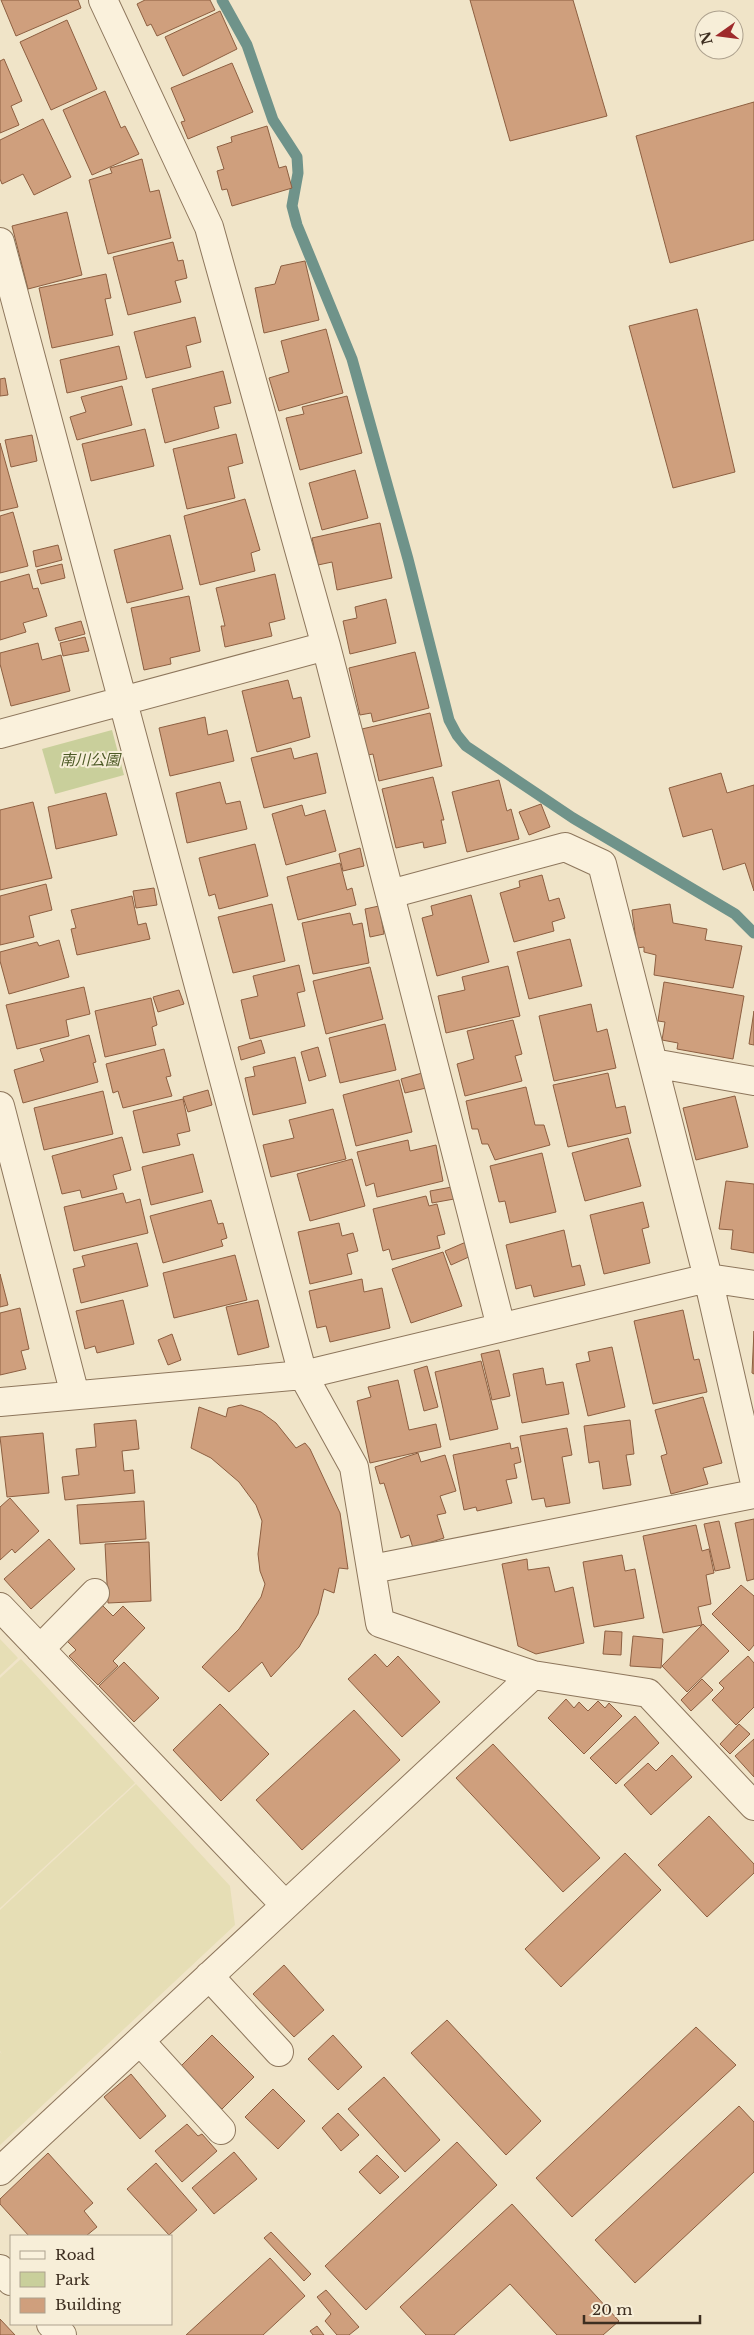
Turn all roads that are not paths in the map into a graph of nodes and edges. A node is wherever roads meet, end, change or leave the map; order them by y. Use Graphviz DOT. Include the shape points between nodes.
graph roads {
  1 [pos="103,0"];
  2 [pos="0,242"];
  3 [pos="326,646"];
  4 [pos="124,701"];
  5 [pos="0,734"];
  6 [pos="390,894"];
  7 [pos="653,1063"];
  8 [pos="754,1081"];
  9 [pos="0,1106"];
  10 [pos="708,1278"];
  11 [pos="754,1285"];
  12 [pos="501,1326"];
  13 [pos="303,1375"];
  14 [pos="76,1395"];
  15 [pos="0,1402"];
  16 [pos="754,1479"];
  17 [pos="754,1494"];
  18 [pos="372,1569"];
  19 [pos="95,1593"];
  20 [pos="0,1607"];
  21 [pos="40,1648"];
  22 [pos="533,1675"];
  23 [pos="754,1806"];
  24 [pos="285,1905"];
  25 [pos="209,1976"];
  26 [pos="140,2041"];
  27 [pos="279,2052"];
  28 [pos="220,2130"];
  29 [pos="0,2172"];
  30 [pos="0,2269"];
  31 [pos="10,2280"];
  32 [pos="52,2325"];
  33 [pos="62,2335"];
  1 -- 3 [label="street" via="209,227"];
  2 -- 4 [label="street"];
  3 -- 4 [label="street"];
  3 -- 6 [label="street"];
  4 -- 5 [label="street"];
  4 -- 13 [label="street"];
  6 -- 7 [label="street" via="565,847 602,864"];
  6 -- 12 [label="street"];
  7 -- 8 [label="street"];
  7 -- 10 [label="street"];
  9 -- 14 [label="street"];
  10 -- 11 [label="street"];
  10 -- 12 [label="street"];
  10 -- 16 [label="street"];
  12 -- 13 [label="street"];
  13 -- 14 [label="street"];
  13 -- 18 [label="street" via="354,1467"];
  14 -- 15 [label="street"];
  17 -- 18 [label="street"];
  18 -- 22 [label="street" via="380,1623"];
  19 -- 21 [label="street"];
  20 -- 21 [label="street"];
  21 -- 24 [label="street"];
  22 -- 23 [label="street" via="648,1693"];
  22 -- 24 [label="street"];
  24 -- 25 [label="street"];
  25 -- 26 [label="street"];
  25 -- 27 [label="street"];
  26 -- 28 [label="street"];
  26 -- 29 [label="street"];
  30 -- 31 [label="street"];
  32 -- 33 [label="street"];
}
